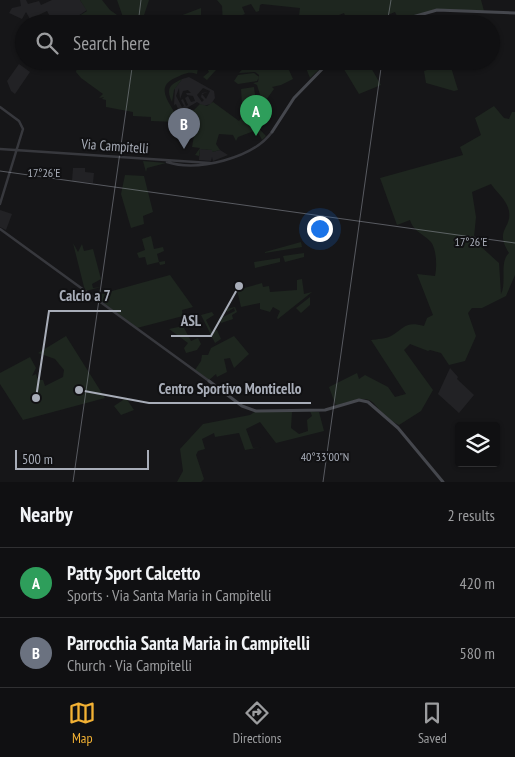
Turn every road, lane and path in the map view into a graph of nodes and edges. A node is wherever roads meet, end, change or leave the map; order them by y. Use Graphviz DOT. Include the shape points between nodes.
graph roads {
  1 [pos="515,13"];
  2 [pos="420,15"];
  3 [pos="321,70"];
  4 [pos="0,107"];
  5 [pos="272,132"];
  6 [pos="0,149"];
  7 [pos="18,150"];
  8 [pos="0,204"];
  9 [pos="0,229"];
  10 [pos="209,381"];
  11 [pos="443,482"];
  1 -- 2 [label="main road" via="437,10"];
  3 -- 5 [label="main road" via="294,98"];
  4 -- 7 [label="street" via="20,120"];
  5 -- 7 [label="street, Via Campitelli" via="260,145 210,163"];
  6 -- 7 [label="street, Via Campitelli"];
  7 -- 8 [label="street"];
  9 -- 10 [label="street"];
  10 -- 11 [label="main road" via="246,408 260,411 325,410 359,400 368,402 398,428"];
}
